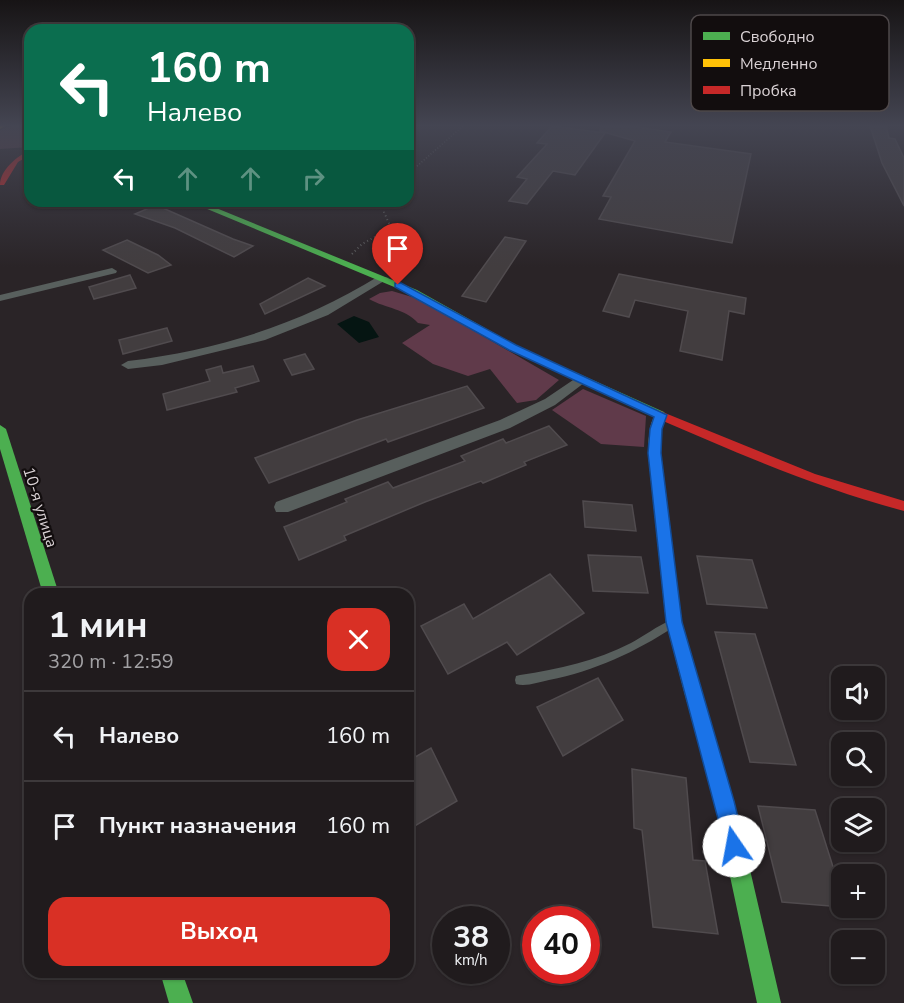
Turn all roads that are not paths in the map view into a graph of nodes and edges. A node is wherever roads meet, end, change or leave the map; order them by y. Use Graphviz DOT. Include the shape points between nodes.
graph roads {
  1 [pos="207,207"];
  2 [pos="112,271"];
  3 [pos="382,278"];
  4 [pos="0,298"];
  5 [pos="128,365"];
  6 [pos="579,380"];
  7 [pos="661,415"];
  8 [pos="0,429"];
  9 [pos="904,506"];
  10 [pos="282,507"];
  11 [pos="49,588"];
  12 [pos="674,622"];
  13 [pos="520,680"];
  14 [pos="173,978"];
  15 [pos="181,1003"];
  16 [pos="769,1003"];
  1 -- 3 [label="street"];
  2 -- 4 [label="street"];
  3 -- 5 [label="street" via="327,311 277,332 214,352"];
  3 -- 6 [label="street"];
  6 -- 7 [label="street"];
  6 -- 10 [label="street" via="550,402 505,424"];
  7 -- 9 [label="street" via="808,478"];
  7 -- 12 [label="street" via="654,453"];
  8 -- 11 [label="street, 10-я улица"];
  12 -- 13 [label="lane" via="584,668"];
  12 -- 16 [label="street" via="724,801"];
  14 -- 15 [label="street"];
}
